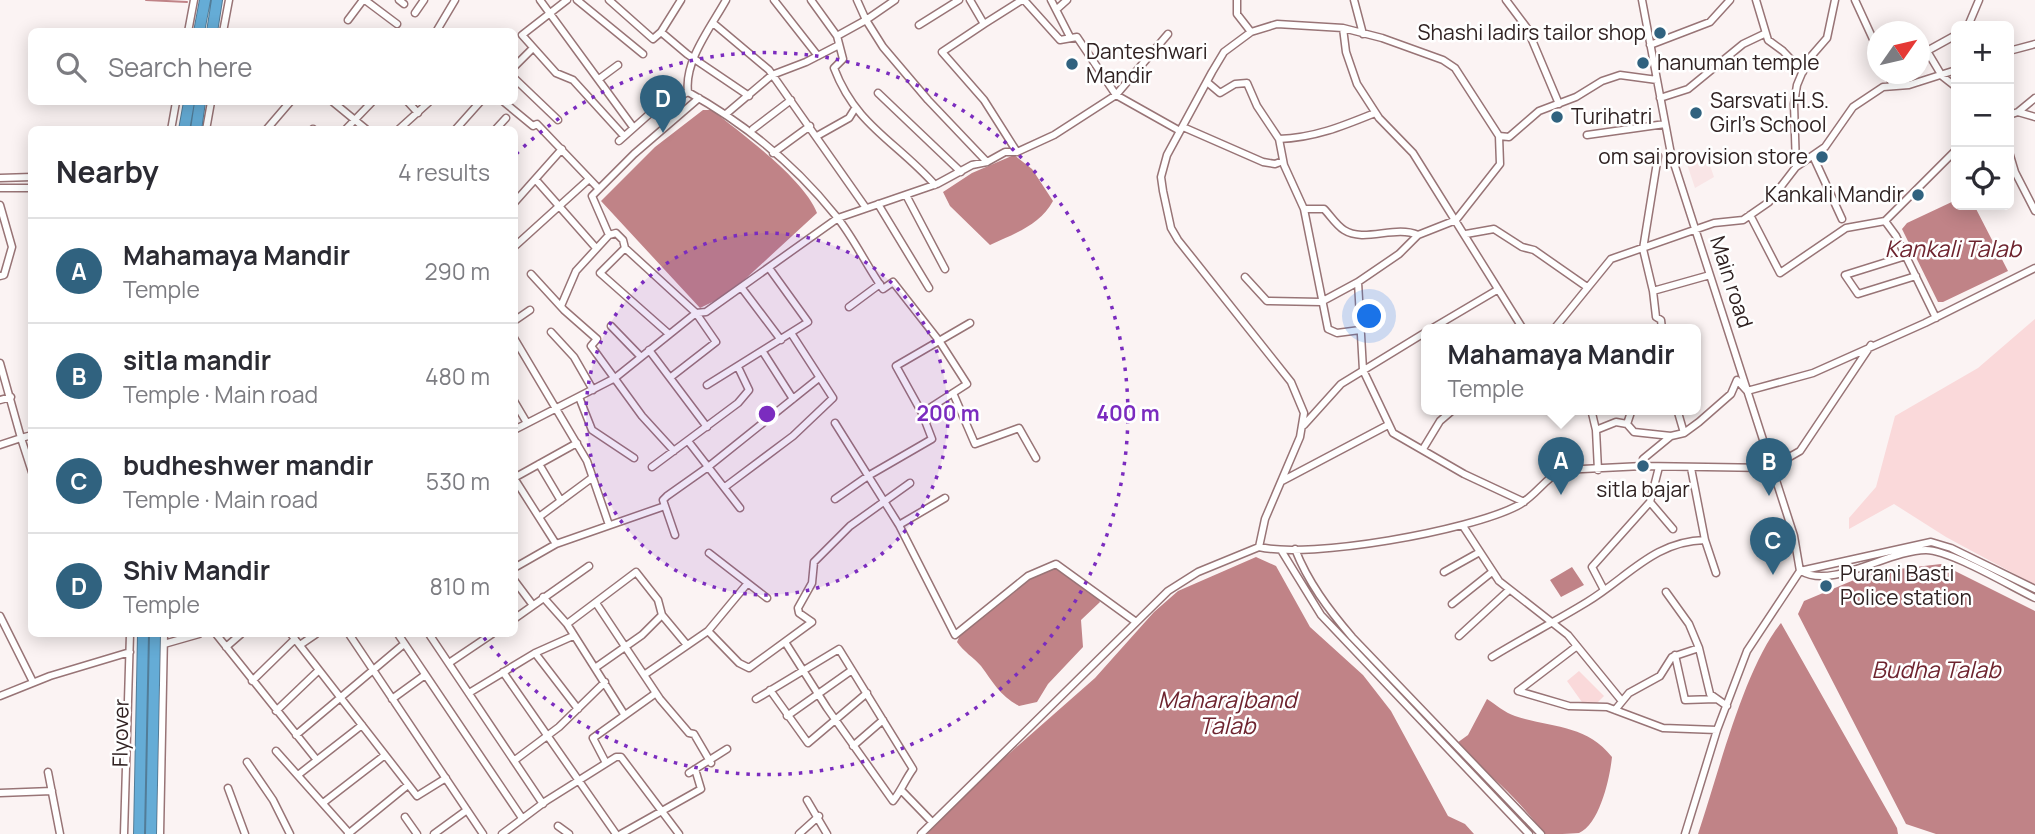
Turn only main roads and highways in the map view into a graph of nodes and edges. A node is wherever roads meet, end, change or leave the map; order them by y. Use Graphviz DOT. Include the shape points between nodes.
graph roads {
  1 [pos="205,0"];
  2 [pos="218,0"];
  3 [pos="200,28"];
  4 [pos="213,28"];
  5 [pos="188,105"];
  6 [pos="200,105"];
  7 [pos="185,126"];
  8 [pos="197,126"];
  9 [pos="143,637"];
  10 [pos="155,637"];
  11 [pos="139,834"];
  12 [pos="151,834"];
  1 -- 3 [label="highway"];
  2 -- 4 [label="highway"];
  5 -- 7 [label="highway"];
  6 -- 8 [label="highway"];
  9 -- 11 [label="highway, Flyover"];
  10 -- 12 [label="highway, Flyover"];
}
